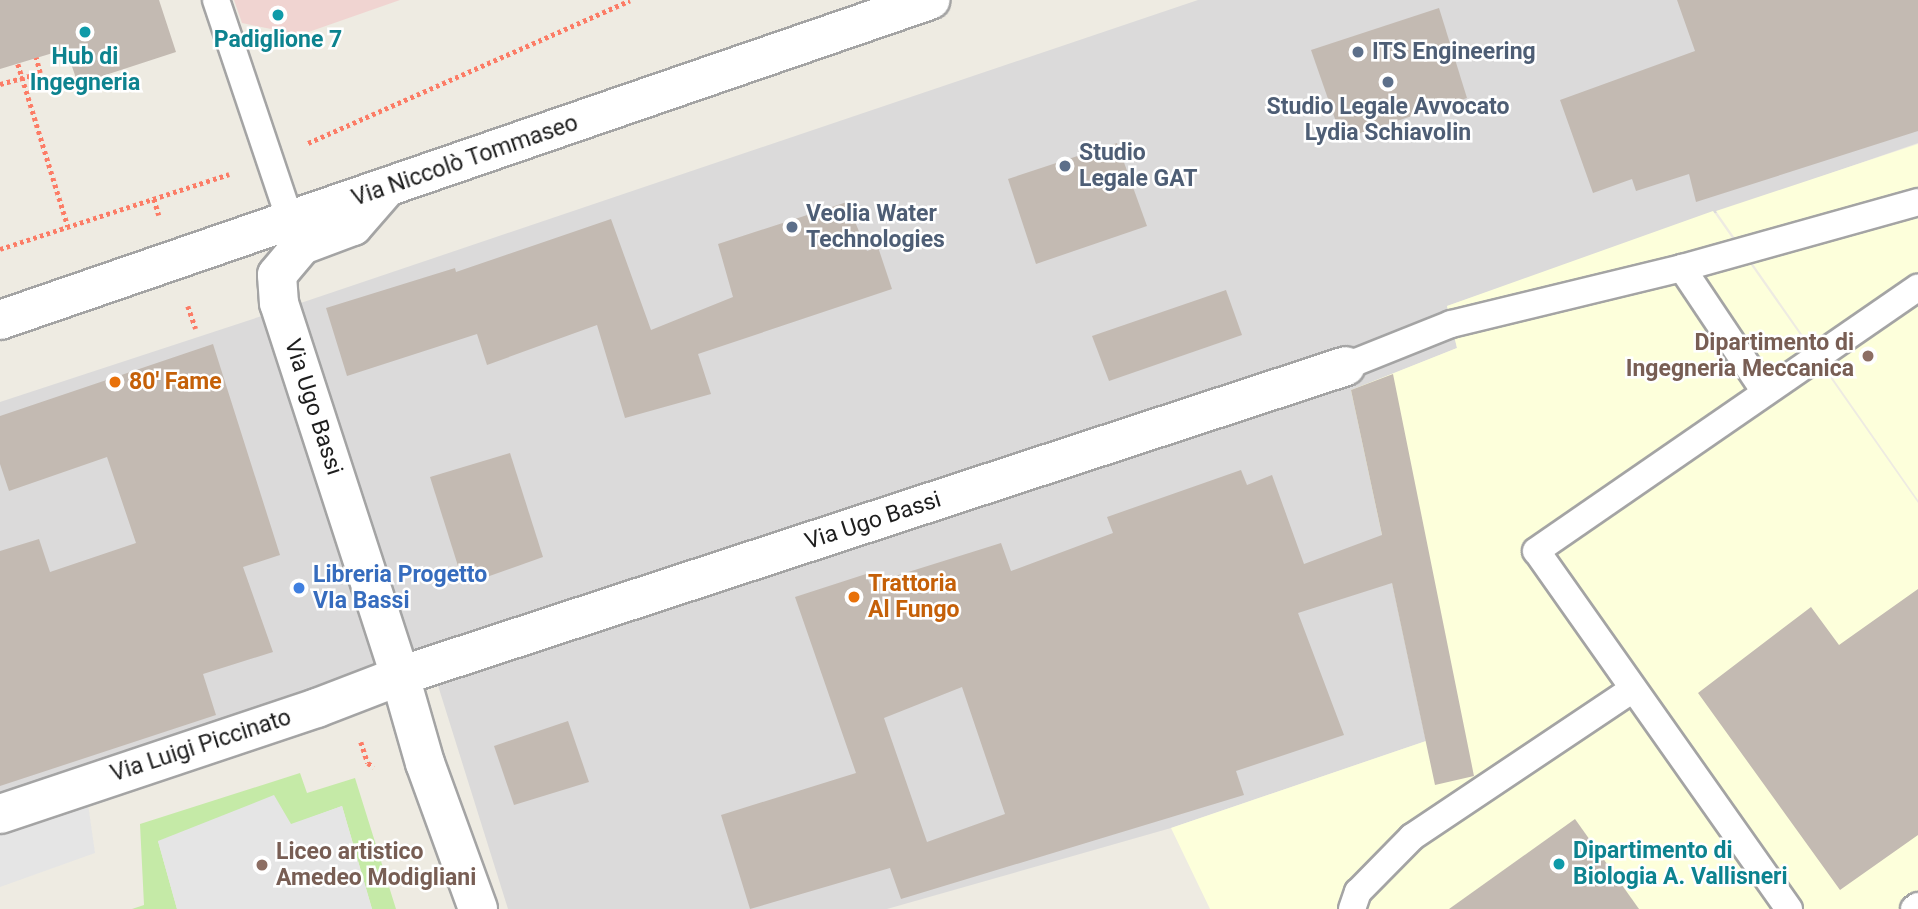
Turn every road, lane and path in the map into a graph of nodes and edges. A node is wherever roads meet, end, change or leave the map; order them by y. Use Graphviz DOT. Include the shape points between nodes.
graph roads {
  1 [pos="216,0"];
  2 [pos="630,0"];
  3 [pos="930,0"];
  4 [pos="36,58"];
  5 [pos="18,64"];
  6 [pos="22,78"];
  7 [pos="0,82"];
  8 [pos="271,159"];
  9 [pos="387,187"];
  10 [pos="1918,202"];
  11 [pos="290,220"];
  12 [pos="68,227"];
  13 [pos="0,249"];
  14 [pos="1682,268"];
  15 [pos="1918,287"];
  16 [pos="0,320"];
  17 [pos="1346,366"];
  18 [pos="1765,392"];
  19 [pos="400,676"];
  20 [pos="1633,689"];
  21 [pos="0,814"];
  22 [pos="478,909"];
  23 [pos="1352,909"];
  24 [pos="1788,909"];
  1 -- 8 [label="lane"];
  2 -- 8 [label="path"];
  3 -- 9 [label="street, Via Niccolò Tommaseo"];
  4 -- 6 [label="path" via="40,73"];
  5 -- 6 [label="path"];
  6 -- 7 [label="path"];
  6 -- 12 [label="path"];
  8 -- 11 [label="lane"];
  8 -- 12 [label="path"];
  9 -- 11 [label="street, Via Niccolò Tommaseo"];
  9 -- 19 [label="street, Via Ugo Bassi" via="353,226 302,245 276,275 279,303"];
  10 -- 14 [label="lane"];
  11 -- 16 [label="street, Via Niccolò Tommaseo"];
  12 -- 13 [label="path"];
  14 -- 17 [label="lane" via="1451,324"];
  14 -- 18 [label="lane"];
  15 -- 18 [label="lane"];
  17 -- 19 [label="street, Via Ugo Bassi"];
  18 -- 20 [label="lane" via="1536,551"];
  19 -- 21 [label="street, Via Luigi Piccinato"];
  19 -- 22 [label="street, Via Ugo Bassi" via="425,763"];
  20 -- 23 [label="lane" via="1412,837 1359,892"];
  20 -- 24 [label="lane"];
}
